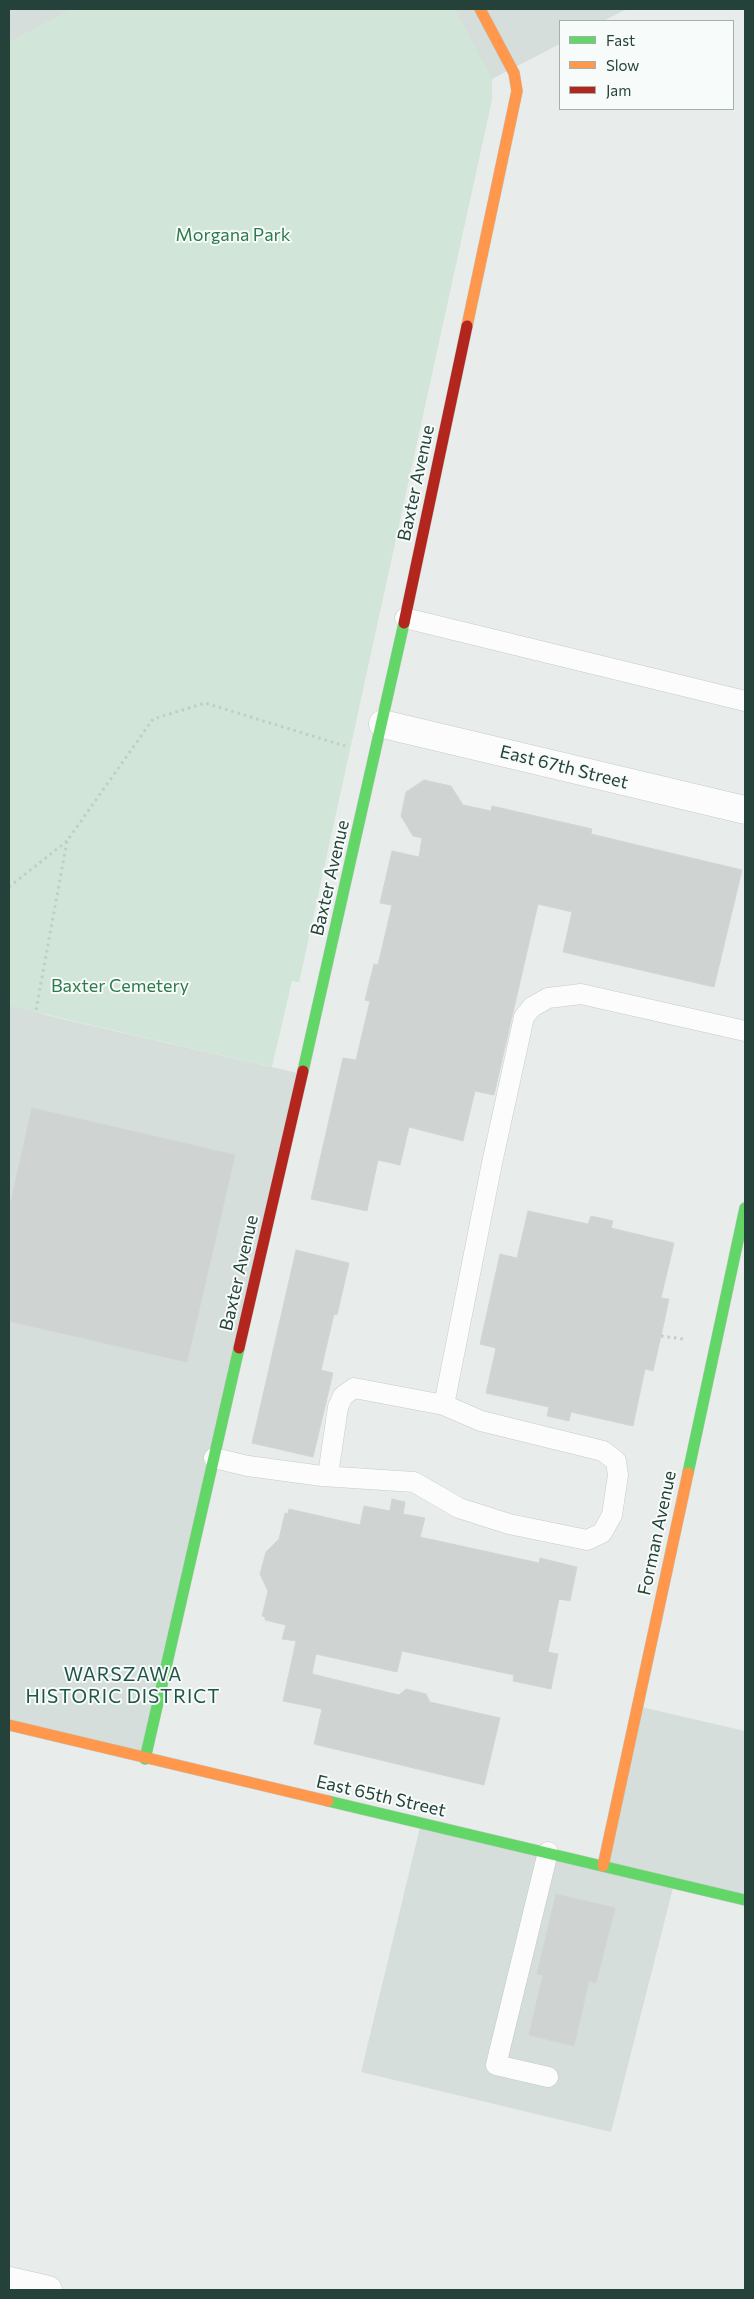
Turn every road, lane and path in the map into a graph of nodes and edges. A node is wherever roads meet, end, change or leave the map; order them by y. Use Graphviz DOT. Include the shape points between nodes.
graph roads {
  1 [pos="480,9"];
  2 [pos="405,618"];
  3 [pos="745,701"];
  4 [pos="383,724"];
  5 [pos="349,747"];
  6 [pos="745,810"];
  7 [pos="67,841"];
  8 [pos="9,887"];
  9 [pos="36,1010"];
  10 [pos="745,1031"];
  11 [pos="745,1208"];
  12 [pos="661,1336"];
  13 [pos="684,1339"];
  14 [pos="444,1405"];
  15 [pos="214,1458"];
  16 [pos="328,1475"];
  17 [pos="9,1725"];
  18 [pos="145,1759"];
  19 [pos="548,1852"];
  20 [pos="603,1866"];
  21 [pos="745,1900"];
  22 [pos="548,2077"];
  23 [pos="9,2281"];
  24 [pos="48,2290"];
  1 -- 2 [label="street, Baxter Avenue" via="514,73 517,91"];
  2 -- 3 [label="lane"];
  2 -- 4 [label="street, Baxter Avenue"];
  4 -- 6 [label="street, East 67th Street"];
  4 -- 15 [label="street, Baxter Avenue"];
  5 -- 7 [label="path" via="205,703 153,719"];
  7 -- 8 [label="path"];
  7 -- 9 [label="path"];
  10 -- 14 [label="lane" via="580,994 548,998 532,1006 524,1017 509,1085"];
  11 -- 20 [label="street, Forman Avenue"];
  12 -- 13 [label="path"];
  14 -- 16 [label="lane" via="354,1388 343,1396 338,1408"];
  14 -- 16 [label="lane" via="481,1421 603,1451 616,1461 618,1475 612,1514 602,1533 587,1540 509,1524 459,1508 414,1482"];
  15 -- 16 [label="lane" via="248,1466"];
  15 -- 18 [label="street, Baxter Avenue"];
  17 -- 18 [label="street, East 65th Street"];
  18 -- 19 [label="street, East 65th Street"];
  19 -- 20 [label="street, East 65th Street"];
  19 -- 22 [label="lane" via="496,2065"];
  20 -- 21 [label="street, East 65th Street"];
  23 -- 24 [label="street"];
}
